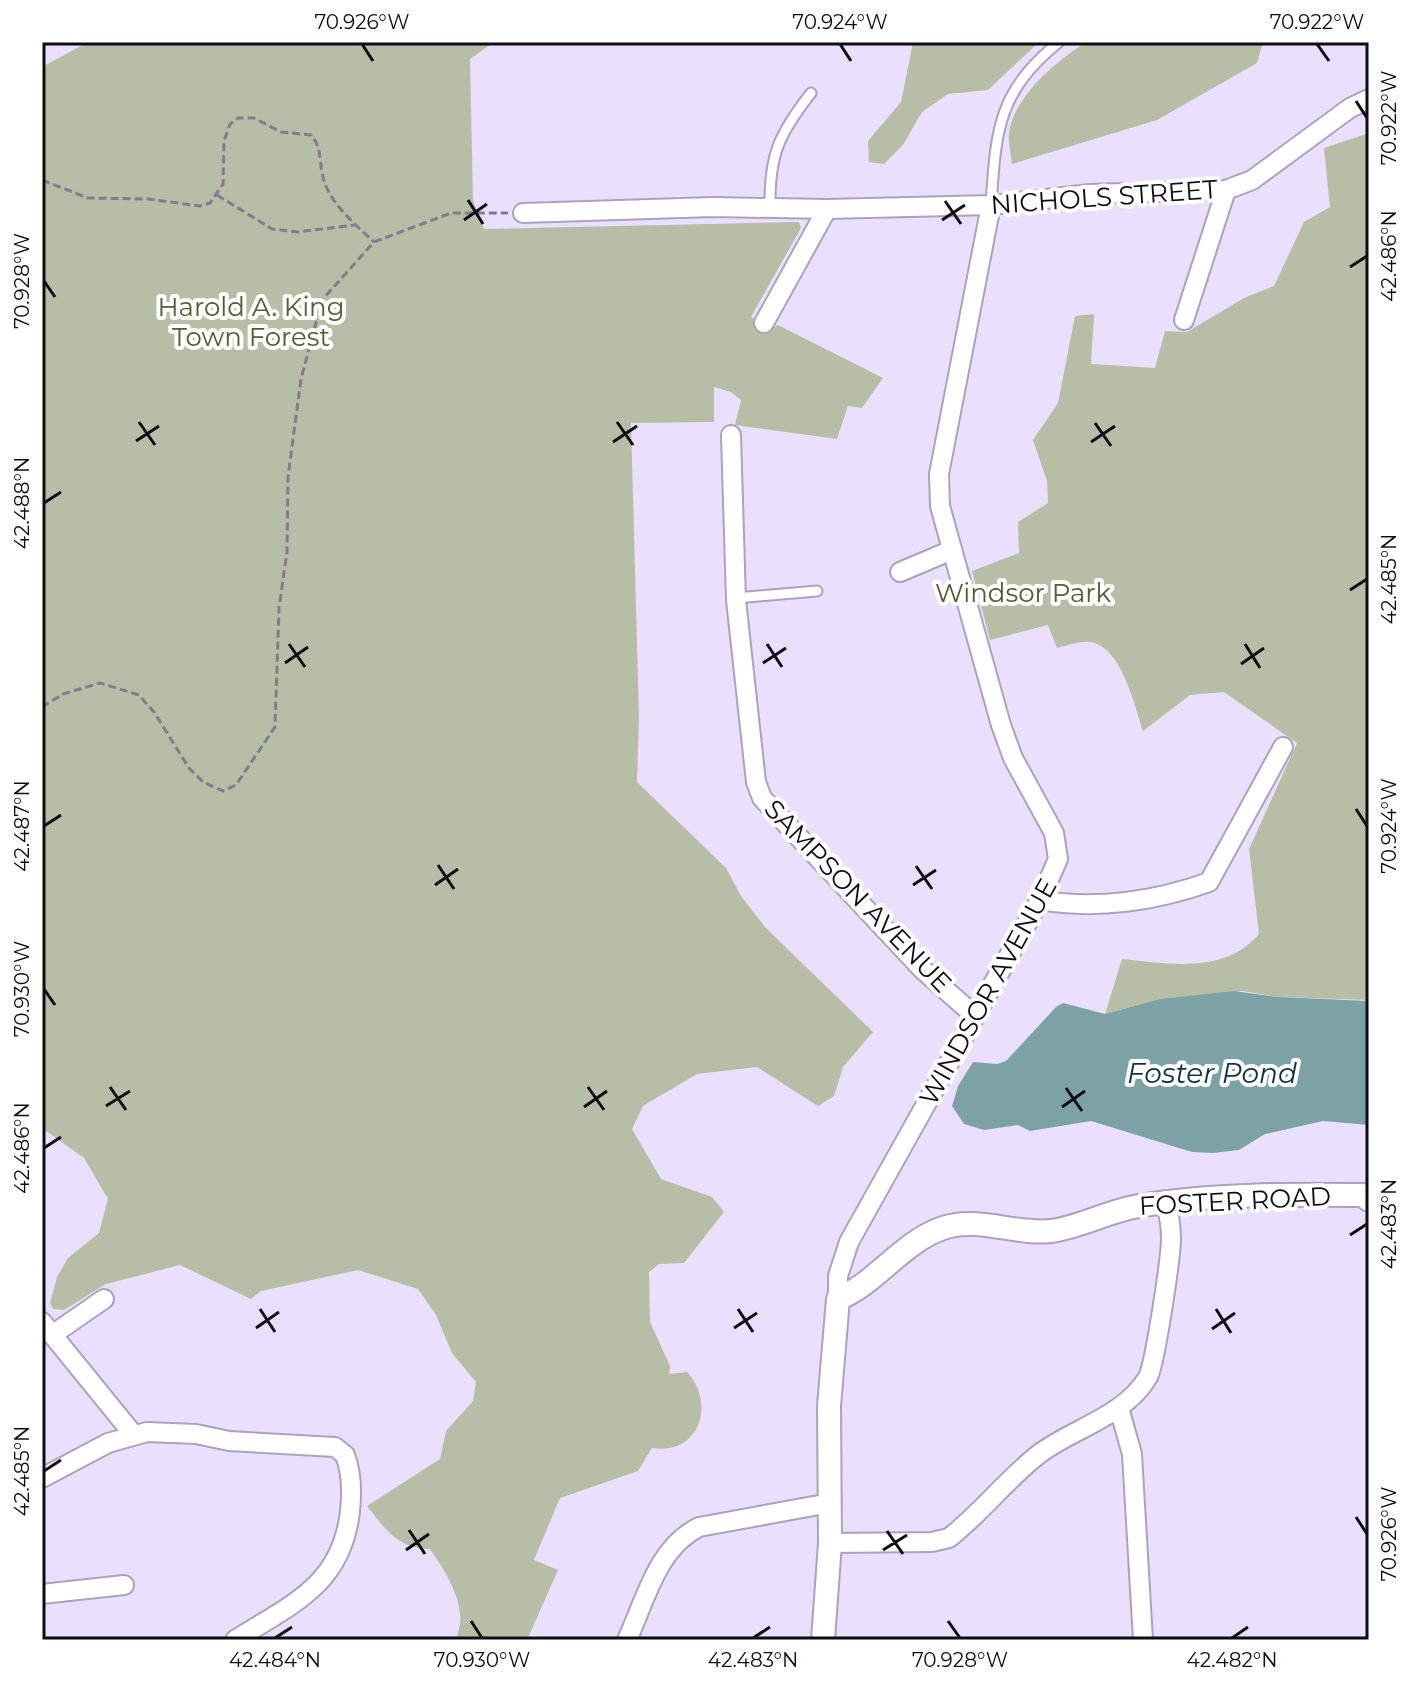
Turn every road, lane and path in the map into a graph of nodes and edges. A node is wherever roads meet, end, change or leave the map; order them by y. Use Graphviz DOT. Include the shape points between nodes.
graph roads {
  1 [pos="1059,42"];
  2 [pos="811,93"];
  3 [pos="1369,99"];
  4 [pos="42,180"];
  5 [pos="1226,190"];
  6 [pos="217,195"];
  7 [pos="991,205"];
  8 [pos="770,208"];
  9 [pos="827,209"];
  10 [pos="523,213"];
  11 [pos="356,224"];
  12 [pos="374,242"];
  13 [pos="1184,320"];
  14 [pos="764,323"];
  15 [pos="731,435"];
  16 [pos="952,550"];
  17 [pos="900,572"];
  18 [pos="817,591"];
  19 [pos="736,598"];
  20 [pos="42,707"];
  21 [pos="1283,747"];
  22 [pos="1040,900"];
  23 [pos="975,1016"];
  24 [pos="1367,1197"];
  25 [pos="1165,1202"];
  26 [pos="104,1299"];
  27 [pos="838,1299"];
  28 [pos="47,1328"];
  29 [pos="1119,1408"];
  30 [pos="133,1434"];
  31 [pos="42,1478"];
  32 [pos="830,1503"];
  33 [pos="830,1543"];
  34 [pos="124,1585"];
  35 [pos="42,1594"];
  36 [pos="235,1640"];
  37 [pos="627,1640"];
  38 [pos="823,1640"];
  39 [pos="1143,1640"];
  1 -- 7 [label="lane" via="1030,65 1008,99 995,143"];
  2 -- 8 [label="lane" via="791,119 771,161"];
  3 -- 5 [label="street, NICHOLS STREET" via="1252,180"];
  4 -- 6 [label="path" via="88,198 200,206"];
  5 -- 7 [label="street, NICHOLS STREET" via="1090,194"];
  5 -- 13 [label="street"];
  6 -- 11 [label="path" via="272,229 297,232"];
  6 -- 11 [label="path" via="230,124 254,118 281,132 311,135 318,143 323,179"];
  7 -- 9 [label="street, NICHOLS STREET"];
  7 -- 16 [label="street, WINDSOR AVENUE" via="939,474 940,506"];
  8 -- 9 [label="street, NICHOLS STREET"];
  8 -- 10 [label="street, NICHOLS STREET"];
  9 -- 14 [label="street"];
  10 -- 12 [label="path" via="451,213"];
  11 -- 12 [label="path"];
  12 -- 20 [label="path" via="322,300 314,322 288,477 275,727 236,785 223,791 203,782 139,695 100,683"];
  15 -- 19 [label="street, SAMPSON AVENUE"];
  16 -- 17 [label="street"];
  16 -- 22 [label="street, WINDSOR AVENUE" via="1008,745 1054,833 1058,859"];
  18 -- 19 [label="lane"];
  19 -- 23 [label="street, SAMPSON AVENUE" via="762,798 922,969"];
  21 -- 22 [label="street" via="1209,882 1168,897 1063,904"];
  22 -- 23 [label="street, WINDSOR AVENUE"];
  23 -- 27 [label="street, WINDSOR AVENUE" via="849,1242 838,1276"];
  24 -- 25 [label="street, FOSTER ROAD"];
  25 -- 27 [label="street, FOSTER ROAD" via="1112,1210 1055,1230 965,1224 941,1228"];
  25 -- 29 [label="street" via="1171,1239 1153,1361 1148,1376"];
  26 -- 28 [label="street"];
  27 -- 32 [label="street, WINDSOR AVENUE" via="829,1406"];
  28 -- 30 [label="street"];
  29 -- 33 [label="street" via="1042,1452 949,1538"];
  29 -- 39 [label="street" via="1132,1454"];
  30 -- 31 [label="street"];
  30 -- 36 [label="street" via="177,1432 229,1441 335,1447 345,1455 351,1493 344,1547 325,1578"];
  32 -- 33 [label="street, WINDSOR AVENUE"];
  32 -- 37 [label="street" via="699,1527 681,1536 667,1550"];
  33 -- 38 [label="street, WINDSOR AVENUE"];
  34 -- 35 [label="street"];
}
